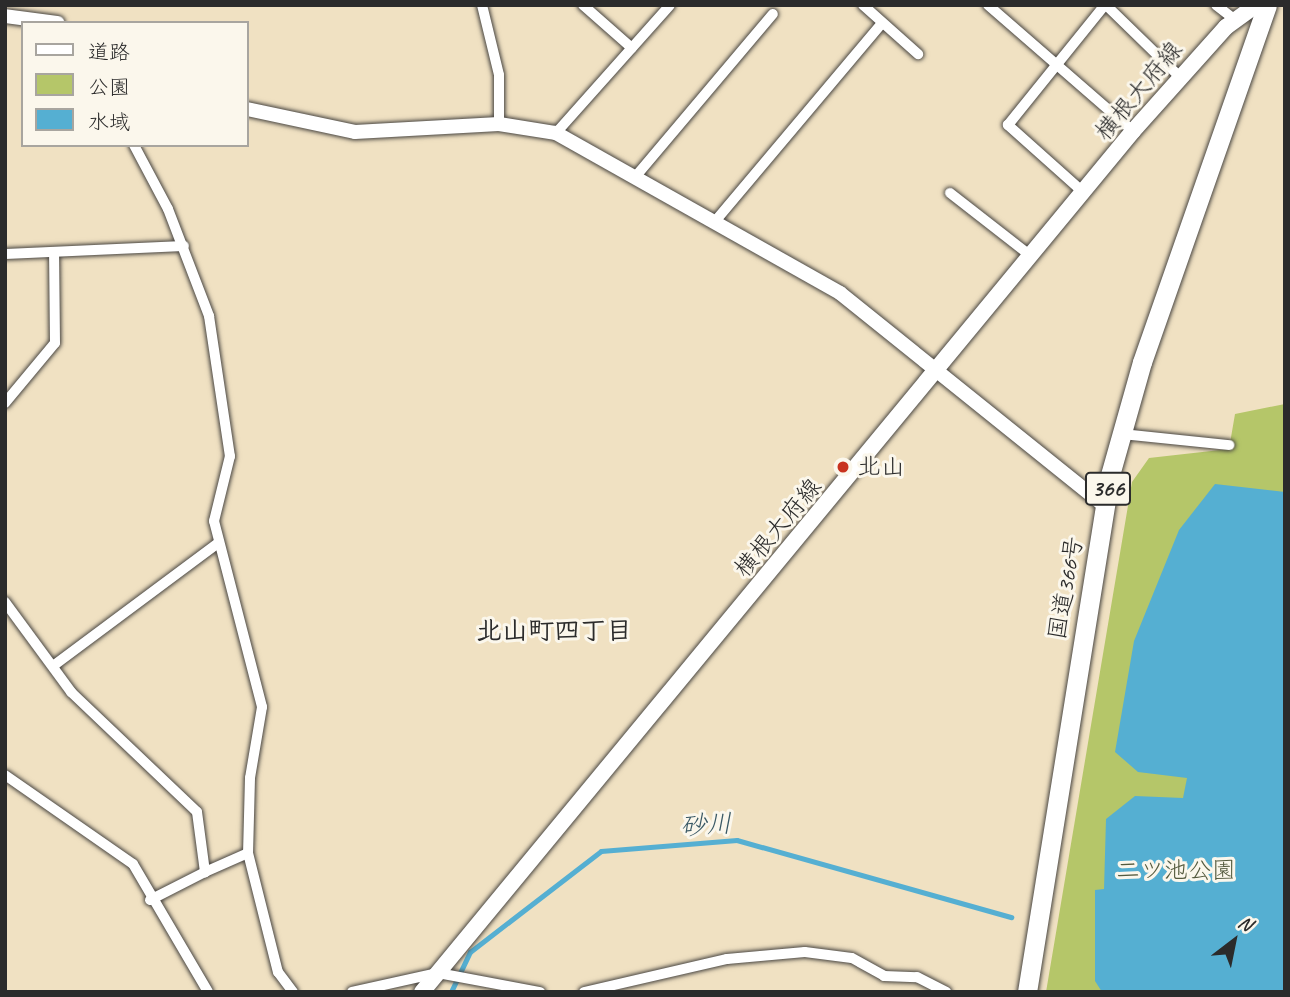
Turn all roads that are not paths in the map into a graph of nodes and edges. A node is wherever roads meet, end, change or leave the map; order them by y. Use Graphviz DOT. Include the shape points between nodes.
graph roads {
  1 [pos="482,5"];
  2 [pos="583,5"];
  3 [pos="670,5"];
  4 [pos="863,5"];
  5 [pos="988,5"];
  6 [pos="1106,5"];
  7 [pos="1216,5"];
  8 [pos="1256,5"];
  9 [pos="1267,5"];
  10 [pos="774,14"];
  11 [pos="5,16"];
  12 [pos="1234,19"];
  13 [pos="47,21"];
  14 [pos="882,23"];
  15 [pos="632,48"];
  16 [pos="918,54"];
  17 [pos="1057,63"];
  18 [pos="1180,77"];
  19 [pos="248,109"];
  20 [pos="499,124"];
  21 [pos="1133,131"];
  22 [pos="556,133"];
  23 [pos="135,147"];
  24 [pos="636,176"];
  25 [pos="1083,192"];
  26 [pos="950,193"];
  27 [pos="717,219"];
  28 [pos="184,246"];
  29 [pos="54,253"];
  30 [pos="5,254"];
  31 [pos="1031,256"];
  32 [pos="940,368"];
  33 [pos="5,403"];
  34 [pos="1122,435"];
  35 [pos="1229,445"];
  36 [pos="1105,506"];
  37 [pos="218,543"];
  38 [pos="5,602"];
  39 [pos="53,666"];
  40 [pos="5,775"];
  41 [pos="248,853"];
  42 [pos="205,872"];
  43 [pos="149,900"];
  44 [pos="438,972"];
  45 [pos="465,979"];
  46 [pos="208,992"];
  47 [pos="293,992"];
  48 [pos="352,992"];
  49 [pos="422,992"];
  50 [pos="461,992"];
  51 [pos="540,992"];
  52 [pos="584,992"];
  53 [pos="946,992"];
  54 [pos="1027,992"];
  1 -- 20 [label="street" via="499,75"];
  2 -- 15 [label="street"];
  3 -- 15 [label="street"];
  4 -- 14 [label="street"];
  5 -- 17 [label="street"];
  6 -- 17 [label="street"];
  6 -- 18 [label="street"];
  7 -- 12 [label="street"];
  8 -- 12 [label="main road, 横根大府線"];
  9 -- 34 [label="highway, 国道366号 / 366"];
  10 -- 24 [label="street"];
  11 -- 13 [label="street"];
  12 -- 18 [label="main road, 横根大府線"];
  14 -- 16 [label="street"];
  14 -- 27 [label="street"];
  15 -- 22 [label="street"];
  17 -- 21 [label="street"];
  17 -- 25 [label="street" via="1008,125"];
  18 -- 21 [label="main road, 横根大府線"];
  19 -- 20 [label="street" via="355,132"];
  20 -- 22 [label="street"];
  21 -- 25 [label="main road, 横根大府線"];
  22 -- 24 [label="street"];
  23 -- 28 [label="street"];
  24 -- 27 [label="street"];
  25 -- 31 [label="main road, 横根大府線"];
  26 -- 31 [label="street"];
  27 -- 32 [label="street" via="840,293"];
  28 -- 29 [label="street"];
  28 -- 37 [label="street" via="209,316 230,456 214,521"];
  29 -- 30 [label="street"];
  29 -- 33 [label="street" via="55,343"];
  31 -- 32 [label="main road, 横根大府線"];
  32 -- 36 [label="street"];
  32 -- 44 [label="main road, 横根大府線"];
  34 -- 35 [label="street"];
  34 -- 36 [label="highway, 国道366号 / 366"];
  36 -- 54 [label="highway, 国道366号 / 366"];
  37 -- 39 [label="street"];
  37 -- 41 [label="street" via="235,623 258,673 261,708 250,778"];
  38 -- 39 [label="street"];
  39 -- 42 [label="street" via="71,692 197,812"];
  40 -- 43 [label="street" via="133,864"];
  41 -- 42 [label="street"];
  41 -- 47 [label="street" via="278,972"];
  42 -- 43 [label="street"];
  43 -- 46 [label="street"];
  44 -- 45 [label="street"];
  44 -- 48 [label="street"];
  44 -- 49 [label="main road, 横根大府線"];
  45 -- 50 [label="street"];
  45 -- 51 [label="street"];
  52 -- 53 [label="street" via="727,959 805,953 852,958 884,976 917,977"];
}
